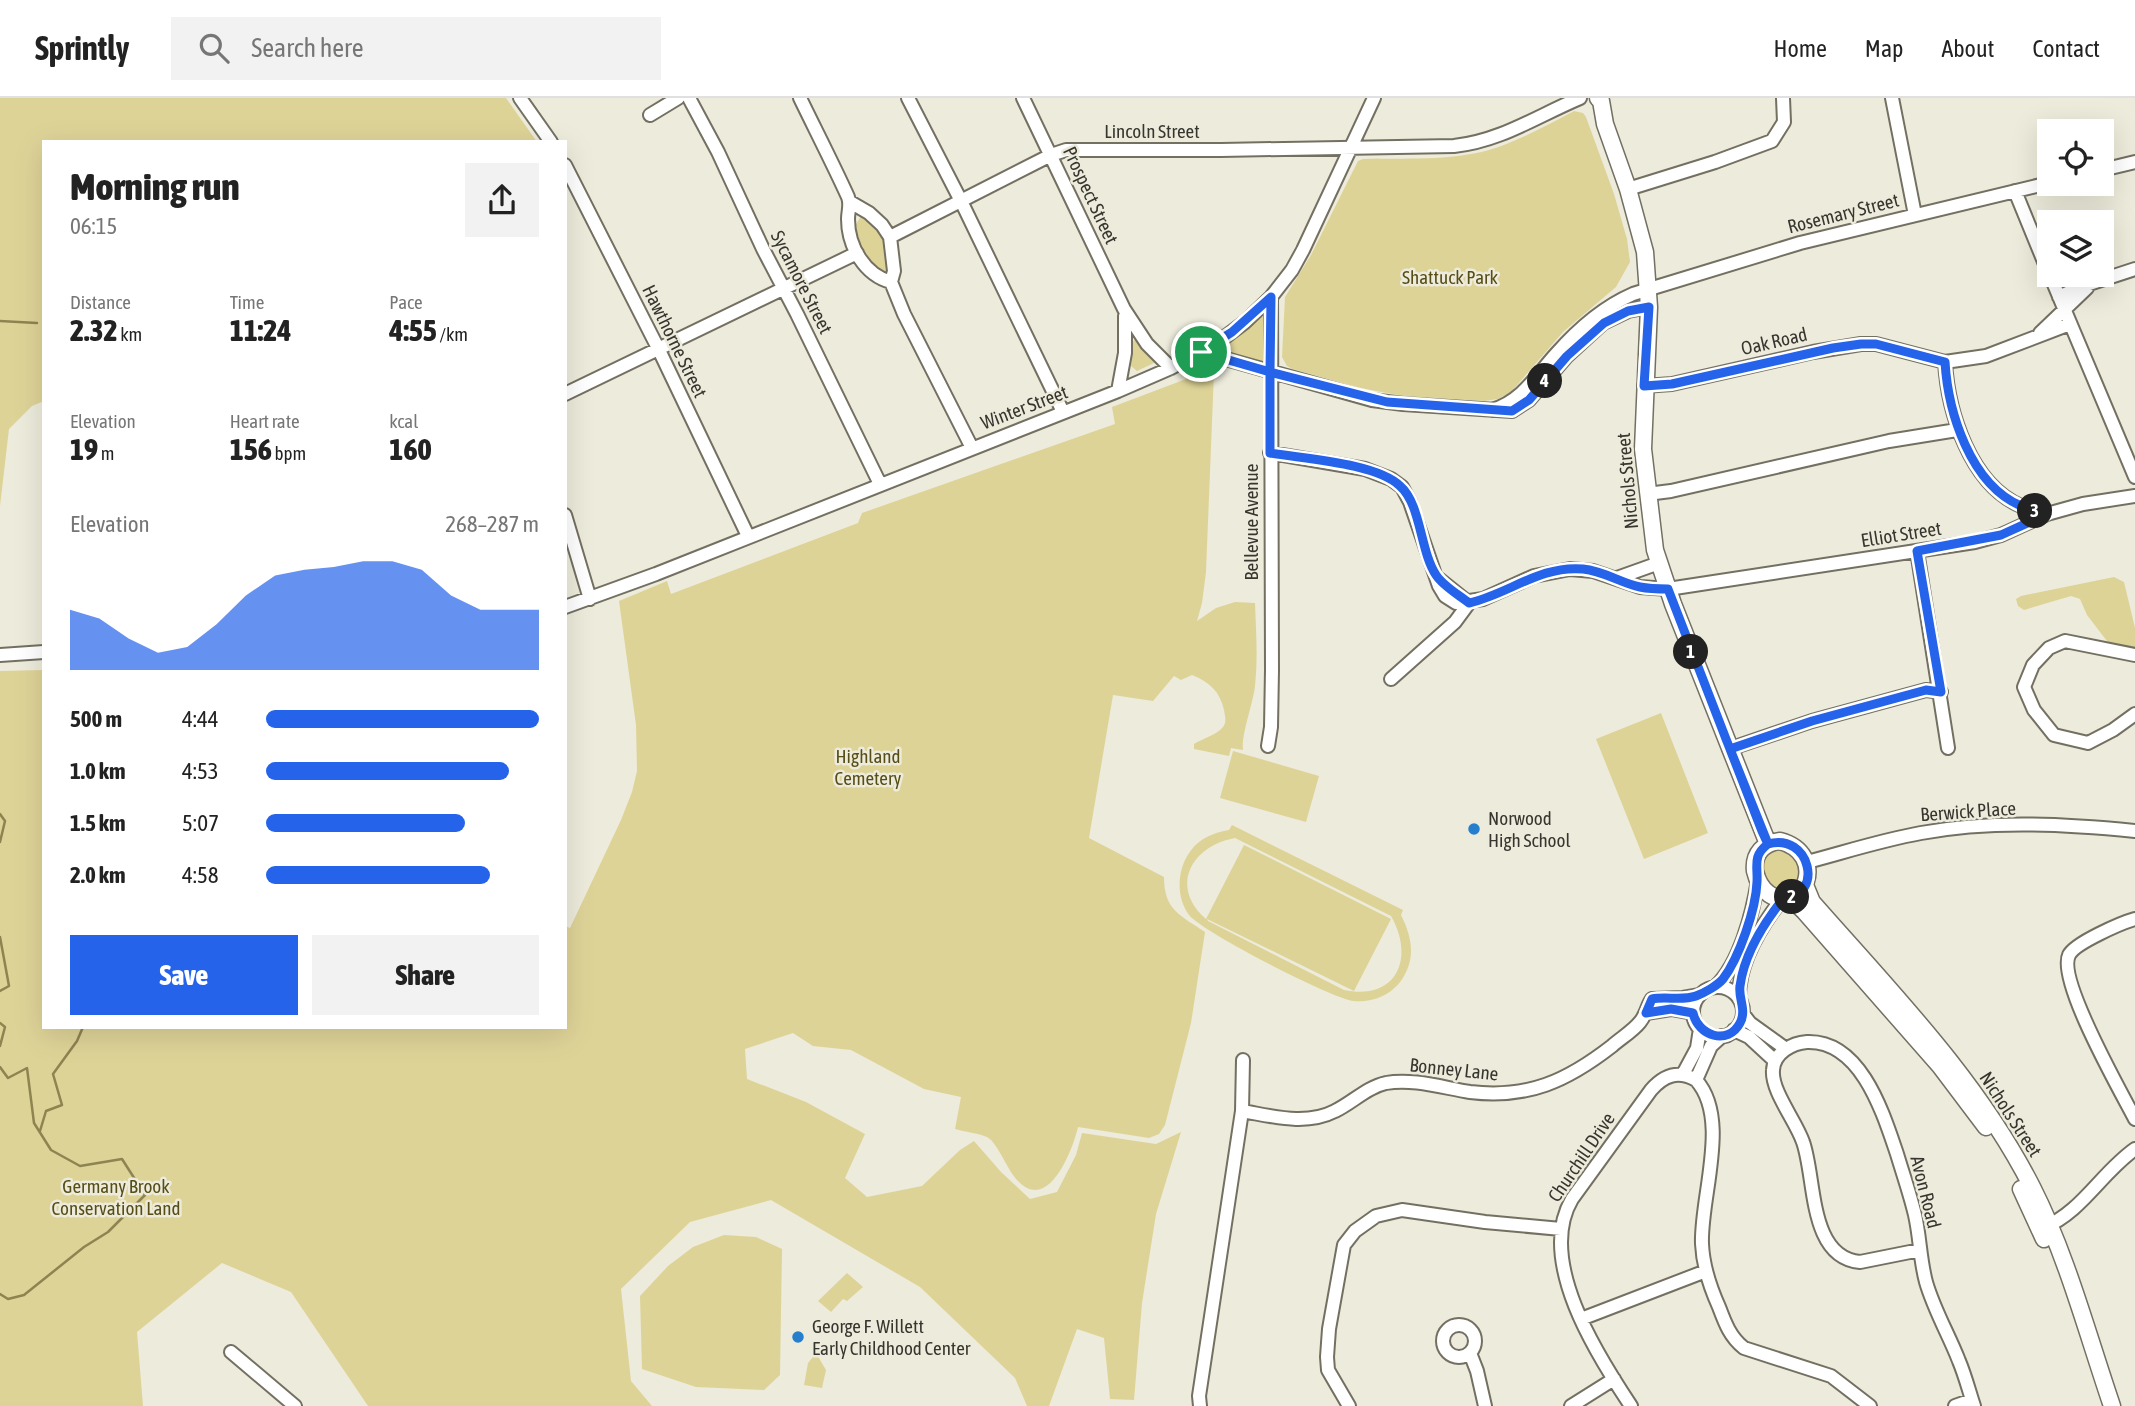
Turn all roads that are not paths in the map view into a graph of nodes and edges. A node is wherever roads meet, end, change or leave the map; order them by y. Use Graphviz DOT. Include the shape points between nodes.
graph roads {
  1 [pos="520,98"];
  2 [pos="678,98"];
  3 [pos="689,98"];
  4 [pos="800,98"];
  5 [pos="908,98"];
  6 [pos="1023,98"];
  7 [pos="1374,98"];
  8 [pos="1580,98"];
  9 [pos="1783,98"];
  10 [pos="1892,98"];
  11 [pos="1601,99"];
  12 [pos="650,115"];
  13 [pos="550,140"];
  14 [pos="1350,149"];
  15 [pos="1051,155"];
  16 [pos="2135,162"];
  17 [pos="2114,167"];
  18 [pos="567,169"];
  19 [pos="2037,186"];
  20 [pos="1628,189"];
  21 [pos="2015,191"];
  22 [pos="961,201"];
  23 [pos="850,202"];
  24 [pos="1915,215"];
  25 [pos="890,237"];
  26 [pos="2037,245"];
  27 [pos="857,253"];
  28 [pos="2135,269"];
  29 [pos="891,282"];
  30 [pos="2054,287"];
  31 [pos="1648,288"];
  32 [pos="783,289"];
  33 [pos="1271,297"];
  34 [pos="2061,303"];
  35 [pos="1649,307"];
  36 [pos="1124,309"];
  37 [pos="2070,324"];
  38 [pos="2034,338"];
  39 [pos="659,350"];
  40 [pos="1201,352"];
  41 [pos="1945,362"];
  42 [pos="1171,368"];
  43 [pos="1270,372"];
  44 [pos="1546,373"];
  45 [pos="1644,386"];
  46 [pos="1118,391"];
  47 [pos="567,393"];
  48 [pos="1063,412"];
  49 [pos="1957,430"];
  50 [pos="972,448"];
  51 [pos="1270,453"];
  52 [pos="2135,477"];
  53 [pos="880,484"];
  54 [pos="1647,494"];
  55 [pos="2135,496"];
  56 [pos="2047,514"];
  57 [pos="567,522"];
  58 [pos="748,536"];
  59 [pos="1917,551"];
  60 [pos="1659,563"];
  61 [pos="1617,578"];
  62 [pos="1668,589"];
  63 [pos="590,599"];
  64 [pos="1469,603"];
  65 [pos="567,606"];
  66 [pos="42,652"];
  67 [pos="0,655"];
  68 [pos="2135,655"];
  69 [pos="1391,679"];
  70 [pos="1941,692"];
  71 [pos="2135,714"];
  72 [pos="1268,746"];
  73 [pos="1948,748"];
  74 [pos="1730,749"];
  75 [pos="2135,831"];
  76 [pos="1768,844"];
  77 [pos="1807,862"];
  78 [pos="1758,880"];
  79 [pos="1805,886"];
  80 [pos="1786,898"];
  81 [pos="2135,919"];
  82 [pos="1715,987"];
  83 [pos="1700,995"];
  84 [pos="1740,999"];
  85 [pos="1646,1013"];
  86 [pos="1693,1013"];
  87 [pos="1743,1014"];
  88 [pos="1700,1029"];
  89 [pos="1734,1031"];
  90 [pos="1722,1036"];
  91 [pos="1930,1046"];
  92 [pos="1786,1049"];
  93 [pos="1243,1060"];
  94 [pos="1775,1061"];
  95 [pos="1689,1077"];
  96 [pos="1241,1111"];
  97 [pos="2135,1119"];
  98 [pos="2135,1149"];
  99 [pos="2045,1227"];
  100 [pos="1561,1229"];
  101 [pos="1920,1250"];
  102 [pos="1706,1271"];
  103 [pos="1581,1319"];
  104 [pos="231,1352"];
  105 [pos="1470,1353"];
  106 [pos="1614,1380"];
  107 [pos="1973,1403"];
  108 [pos="295,1406"];
  109 [pos="1200,1406"];
  110 [pos="1349,1406"];
  111 [pos="1485,1406"];
  112 [pos="1571,1406"];
  113 [pos="1631,1406"];
  114 [pos="1870,1406"];
  115 [pos="1955,1406"];
  116 [pos="2101,1406"];
  117 [pos="2112,1406"];
  1 -- 13 [label="street"];
  2 -- 12 [label="street"];
  3 -- 32 [label="street, Sycamore Street"];
  4 -- 23 [label="street"];
  5 -- 22 [label="street"];
  6 -- 15 [label="street, Prospect Street"];
  7 -- 14 [label="street, Winter Street"];
  8 -- 14 [label="street, Lincoln Street" via="1511,131 1470,144"];
  9 -- 20 [label="street" via="1784,122 1772,141"];
  10 -- 24 [label="street"];
  11 -- 20 [label="main road, Nichols Street"];
  14 -- 15 [label="street, Lincoln Street" via="1074,150"];
  14 -- 33 [label="street, Winter Street" via="1303,250"];
  15 -- 22 [label="street, Lincoln Street"];
  15 -- 36 [label="street, Prospect Street"];
  16 -- 17 [label="street"];
  18 -- 39 [label="street, Hawthorne Street"];
  19 -- 21 [label="street, Rosemary Street"];
  20 -- 31 [label="main road, Nichols Street" via="1642,236"];
  21 -- 24 [label="street, Rosemary Street"];
  21 -- 26 [label="street"];
  22 -- 25 [label="street, Lincoln Street"];
  22 -- 48 [label="street"];
  23 -- 25 [label="street" via="869,213"];
  23 -- 27 [label="street" via="849,234"];
  24 -- 31 [label="street, Rosemary Street"];
  25 -- 29 [label="street"];
  27 -- 29 [label="street" via="869,271"];
  27 -- 32 [label="street"];
  28 -- 34 [label="street, Oak Road" via="2093,284"];
  29 -- 50 [label="street"];
  30 -- 34 [label="street"];
  31 -- 35 [label="main road, Nichols Street"];
  31 -- 44 [label="street, Rosemary Street" via="1596,316 1570,339"];
  32 -- 39 [label="street"];
  32 -- 53 [label="street, Sycamore Street"];
  33 -- 40 [label="street, Winter Street"];
  33 -- 43 [label="street, Bellevue Avenue"];
  34 -- 37 [label="street"];
  34 -- 38 [label="street, Oak Road"];
  35 -- 44 [label="street" via="1604,323"];
  35 -- 45 [label="main road, Nichols Street"];
  36 -- 42 [label="street, Prospect Street" via="1147,344"];
  36 -- 46 [label="street, Prospect Street" via="1126,345"];
  37 -- 38 [label="street, Oak Road"];
  37 -- 52 [label="street"];
  38 -- 41 [label="street, Oak Road" via="1986,356"];
  39 -- 47 [label="street"];
  39 -- 58 [label="street, Hawthorne Street"];
  40 -- 42 [label="street, Winter Street"];
  40 -- 43 [label="street"];
  41 -- 45 [label="street, Oak Road" via="1861,344"];
  41 -- 49 [label="street"];
  42 -- 46 [label="street, Winter Street"];
  43 -- 44 [label="street" via="1372,400 1492,410 1518,398"];
  43 -- 51 [label="street, Bellevue Avenue"];
  45 -- 54 [label="main road, Nichols Street"];
  46 -- 48 [label="street, Winter Street"];
  48 -- 50 [label="street, Winter Street"];
  49 -- 54 [label="street"];
  49 -- 56 [label="street" via="1994,486 2022,507"];
  50 -- 53 [label="street, Winter Street"];
  51 -- 64 [label="street" via="1365,470 1402,487 1437,578"];
  51 -- 72 [label="street, Bellevue Avenue"];
  53 -- 58 [label="street, Winter Street"];
  54 -- 60 [label="main road, Nichols Street"];
  55 -- 56 [label="street, Elliot Street"];
  56 -- 59 [label="street, Elliot Street" via="2001,535"];
  57 -- 63 [label="street"];
  58 -- 63 [label="street, Winter Street"];
  59 -- 62 [label="street, Elliot Street"];
  59 -- 70 [label="street"];
  60 -- 61 [label="street"];
  60 -- 62 [label="main road, Nichols Street"];
  61 -- 62 [label="street, Elliot Street" via="1640,587"];
  61 -- 64 [label="street, Elliot Street" via="1582,569 1557,571"];
  62 -- 74 [label="main road, Nichols Street"];
  63 -- 65 [label="street, Winter Street"];
  64 -- 69 [label="street" via="1455,622"];
  66 -- 67 [label="street"];
  68 -- 71 [label="street" via="2065,640 2049,648 2033,665 2024,687 2034,710 2054,735 2088,743"];
  70 -- 73 [label="street"];
  70 -- 74 [label="street" via="1926,690"];
  74 -- 76 [label="main road, Nichols Street"];
  75 -- 77 [label="street, Berwick Place" via="1960,828 1905,836"];
  76 -- 77 [label="main road" via="1787,843"];
  76 -- 78 [label="main road" via="1756,860"];
  77 -- 79 [label="main road"];
  78 -- 80 [label="main road" via="1766,892"];
  78 -- 82 [label="street" via="1739,946"];
  79 -- 80 [label="main road"];
  79 -- 91 [label="main road, Nichols Street" via="1812,902"];
  80 -- 84 [label="street" via="1748,957"];
  80 -- 91 [label="main road, Nichols Street" via="1804,911"];
  81 -- 97 [label="street" via="2084,943 2070,952 2067,961 2079,1008"];
  82 -- 83 [label="street"];
  82 -- 84 [label="street" via="1729,989"];
  83 -- 85 [label="street" via="1652,999"];
  83 -- 86 [label="street"];
  84 -- 87 [label="street"];
  85 -- 86 [label="street" via="1671,1009"];
  85 -- 96 [label="street, Bonney Lane" via="1592,1061 1529,1091 1488,1094 1388,1083 1336,1111 1307,1120"];
  86 -- 88 [label="street"];
  87 -- 89 [label="street"];
  87 -- 92 [label="street"];
  88 -- 90 [label="street"];
  88 -- 95 [label="street"];
  89 -- 90 [label="street"];
  89 -- 94 [label="street" via="1749,1037"];
  90 -- 95 [label="street"];
  91 -- 99 [label="main road, Nichols Street" via="1970,1086 1996,1123 2025,1173"];
  92 -- 94 [label="street"];
  92 -- 101 [label="street, Avon Road" via="1807,1042 1830,1046 1845,1056 1871,1087 1912,1202"];
  93 -- 96 [label="street"];
  94 -- 101 [label="street" via="1775,1086 1803,1140 1818,1220 1833,1248 1860,1262"];
  95 -- 100 [label="street, Churchill Drive" via="1665,1077 1651,1090 1572,1199"];
  95 -- 102 [label="street" via="1706,1096 1712,1123 1702,1234"];
  96 -- 109 [label="street"];
  98 -- 99 [label="street" via="2070,1213"];
  99 -- 116 [label="main road, Nichols Street"];
  99 -- 117 [label="main road, Nichols Street"];
  100 -- 103 [label="street, Churchill Drive" via="1566,1269"];
  100 -- 110 [label="street" via="1402,1210 1376,1216 1355,1231 1344,1245 1327,1357 1332,1377"];
  101 -- 107 [label="street, Avon Road" via="1930,1294"];
  102 -- 103 [label="street"];
  102 -- 114 [label="street" via="1728,1330 1744,1348 1831,1376"];
  103 -- 106 [label="street, Churchill Drive"];
  104 -- 108 [label="street"];
  105 -- 111 [label="street"];
  106 -- 112 [label="street"];
  106 -- 113 [label="street, Churchill Drive"];
  107 -- 115 [label="street"];
}
